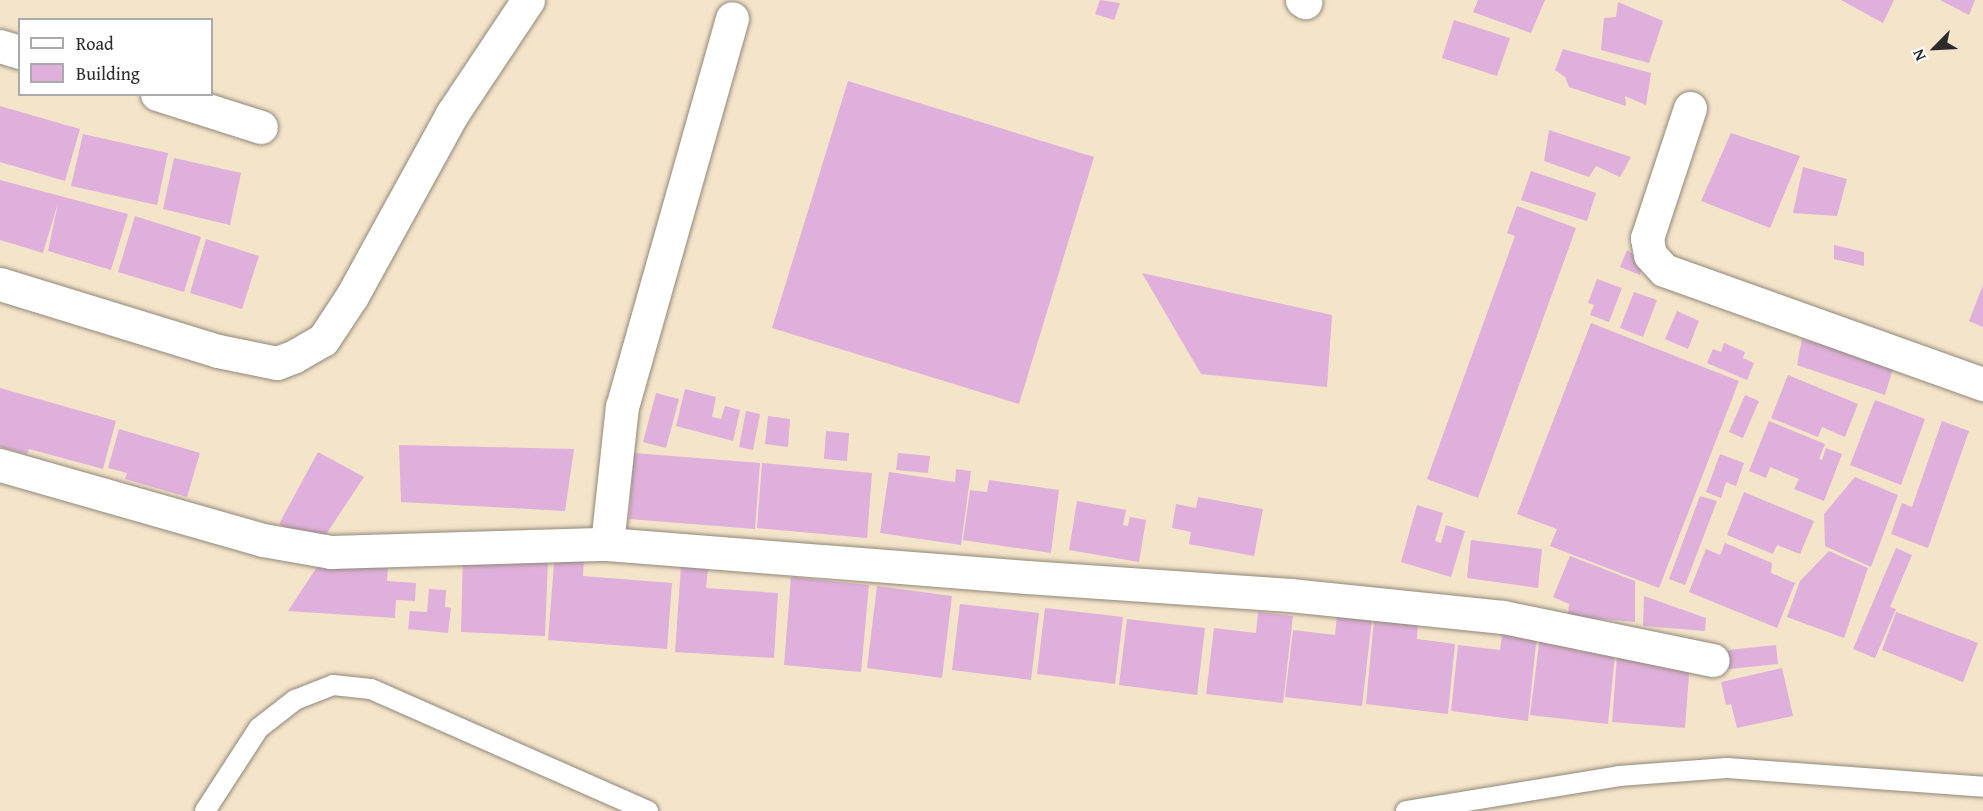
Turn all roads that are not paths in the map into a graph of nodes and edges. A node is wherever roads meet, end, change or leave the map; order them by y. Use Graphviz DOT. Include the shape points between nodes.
graph roads {
  1 [pos="528,0"];
  2 [pos="732,18"];
  3 [pos="0,46"];
  4 [pos="18,51"];
  5 [pos="163,96"];
  6 [pos="1690,108"];
  7 [pos="261,127"];
  8 [pos="0,284"];
  9 [pos="1983,384"];
  10 [pos="0,465"];
  11 [pos="607,544"];
  12 [pos="1713,660"];
  13 [pos="1983,787"];
  14 [pos="205,811"];
  15 [pos="648,811"];
  16 [pos="1406,811"];
  1 -- 8 [label="street" via="452,114 323,340 293,357 277,363 218,351"];
  2 -- 11 [label="street" via="622,407"];
  3 -- 4 [label="street"];
  5 -- 7 [label="street"];
  6 -- 9 [label="street" via="1647,238 1650,255 1664,270"];
  10 -- 11 [label="street" via="263,540 331,552"];
  11 -- 12 [label="street" via="1290,595 1479,614"];
  13 -- 16 [label="lane" via="1727,768 1619,776"];
  14 -- 15 [label="lane" via="259,728 295,700 333,685 370,689"];
}
